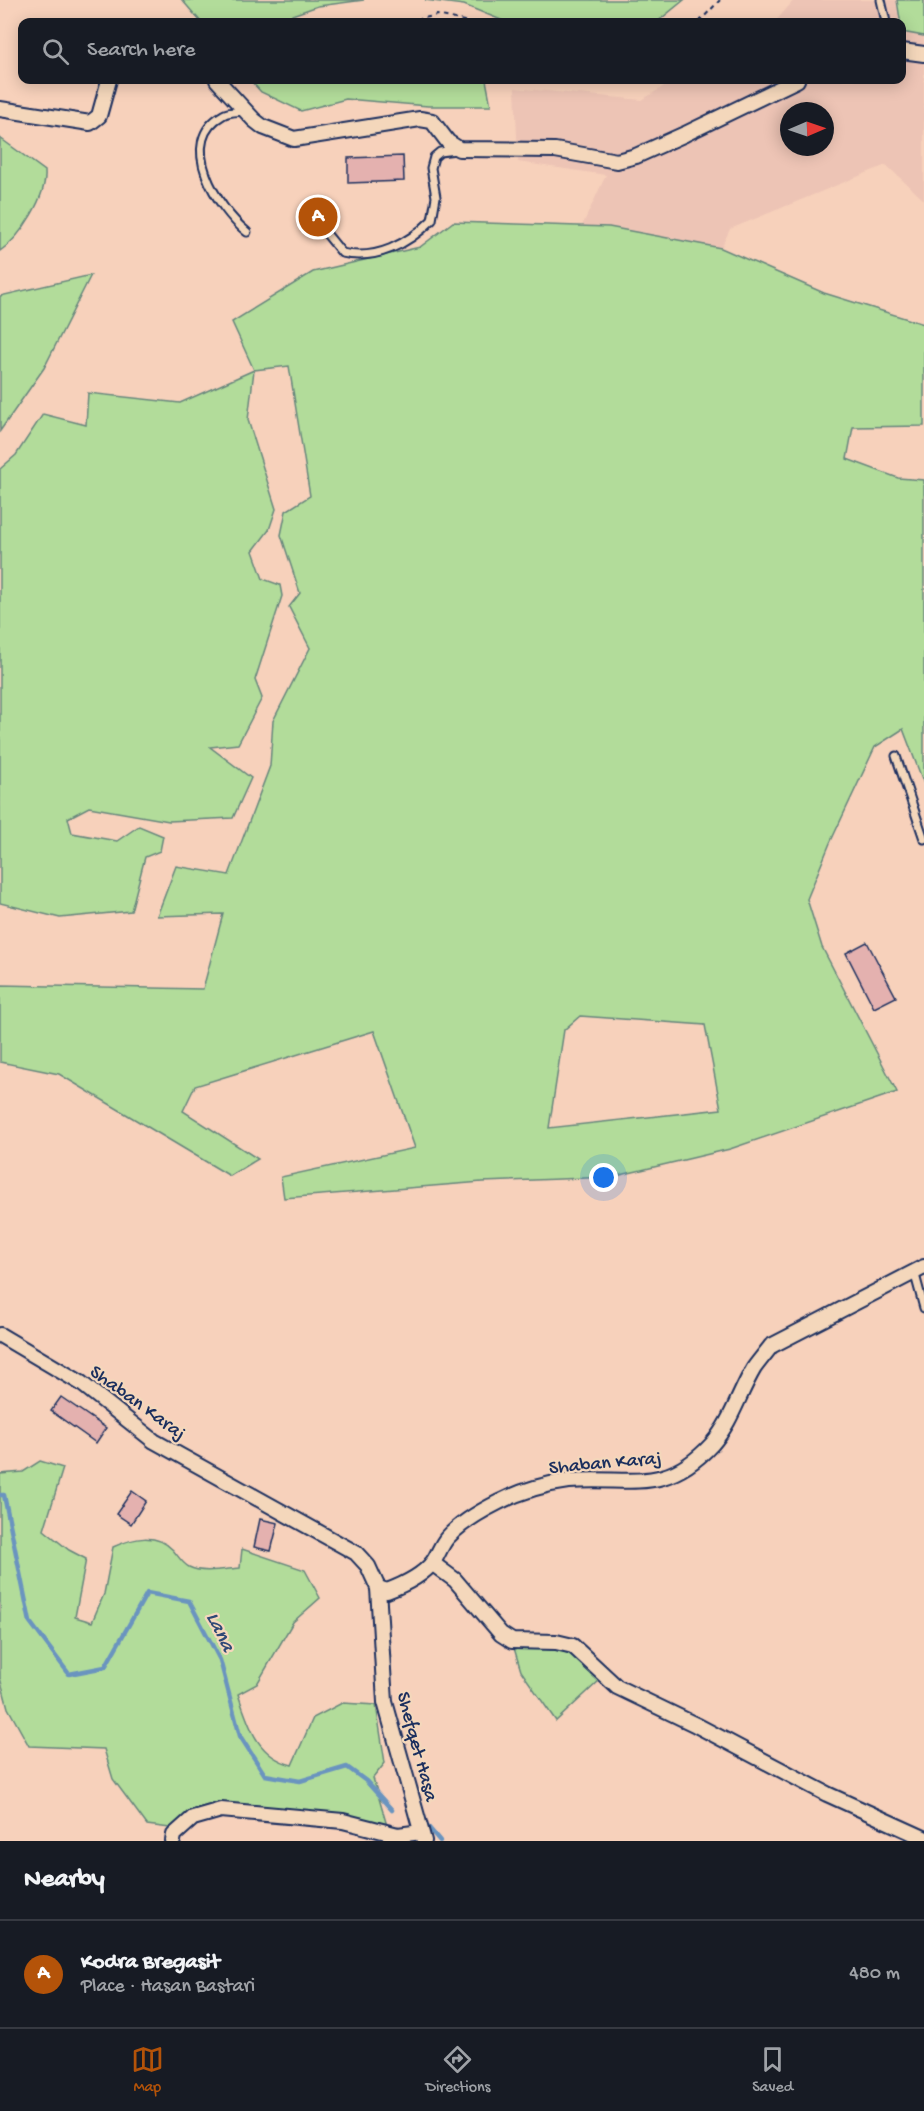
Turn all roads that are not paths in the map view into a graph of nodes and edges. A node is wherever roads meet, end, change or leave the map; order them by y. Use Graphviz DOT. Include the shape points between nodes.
graph roads {
  1 [pos="881,0"];
  2 [pos="885,18"];
  3 [pos="906,52"];
  4 [pos="924,54"];
  5 [pos="108,84"];
  6 [pos="221,84"];
  7 [pos="789,84"];
  8 [pos="0,109"];
  9 [pos="246,111"];
  10 [pos="459,149"];
  11 [pos="316,204"];
  12 [pos="247,232"];
  13 [pos="896,756"];
  14 [pos="924,840"];
  15 [pos="919,1269"];
  16 [pos="924,1308"];
  17 [pos="0,1335"];
  18 [pos="432,1563"];
  19 [pos="378,1588"];
  20 [pos="422,1837"];
  21 [pos="924,1838"];
  22 [pos="173,1841"];
  1 -- 2 [label="lane"];
  3 -- 4 [label="street"];
  5 -- 8 [label="street" via="99,116 90,123"];
  6 -- 9 [label="street"];
  7 -- 10 [label="street" via="685,135 617,161 555,150"];
  9 -- 10 [label="street" via="263,127 294,139 411,118 427,119"];
  9 -- 12 [label="lane" via="224,114 213,123 203,137 202,168 233,221"];
  10 -- 11 [label="lane" via="434,157 431,168 436,197 432,220 396,248 369,255 342,253 325,232"];
  13 -- 14 [label="lane"];
  15 -- 16 [label="lane"];
  15 -- 18 [label="street, Shaban Karaj" via="771,1346 754,1368 729,1420 692,1463 667,1478 569,1481 534,1488 472,1517 447,1538"];
  17 -- 19 [label="street, Shaban Karaj" via="81,1383 154,1441 356,1553 368,1566"];
  18 -- 19 [label="street, Shaban Karaj" via="399,1587 387,1591"];
  18 -- 21 [label="street" via="455,1580 501,1634 512,1641 573,1646 617,1687 826,1794"];
  19 -- 20 [label="street, Shefqet Hasa" via="385,1702"];
  20 -- 22 [label="street" via="343,1821 221,1810 193,1818 174,1835"];
}
